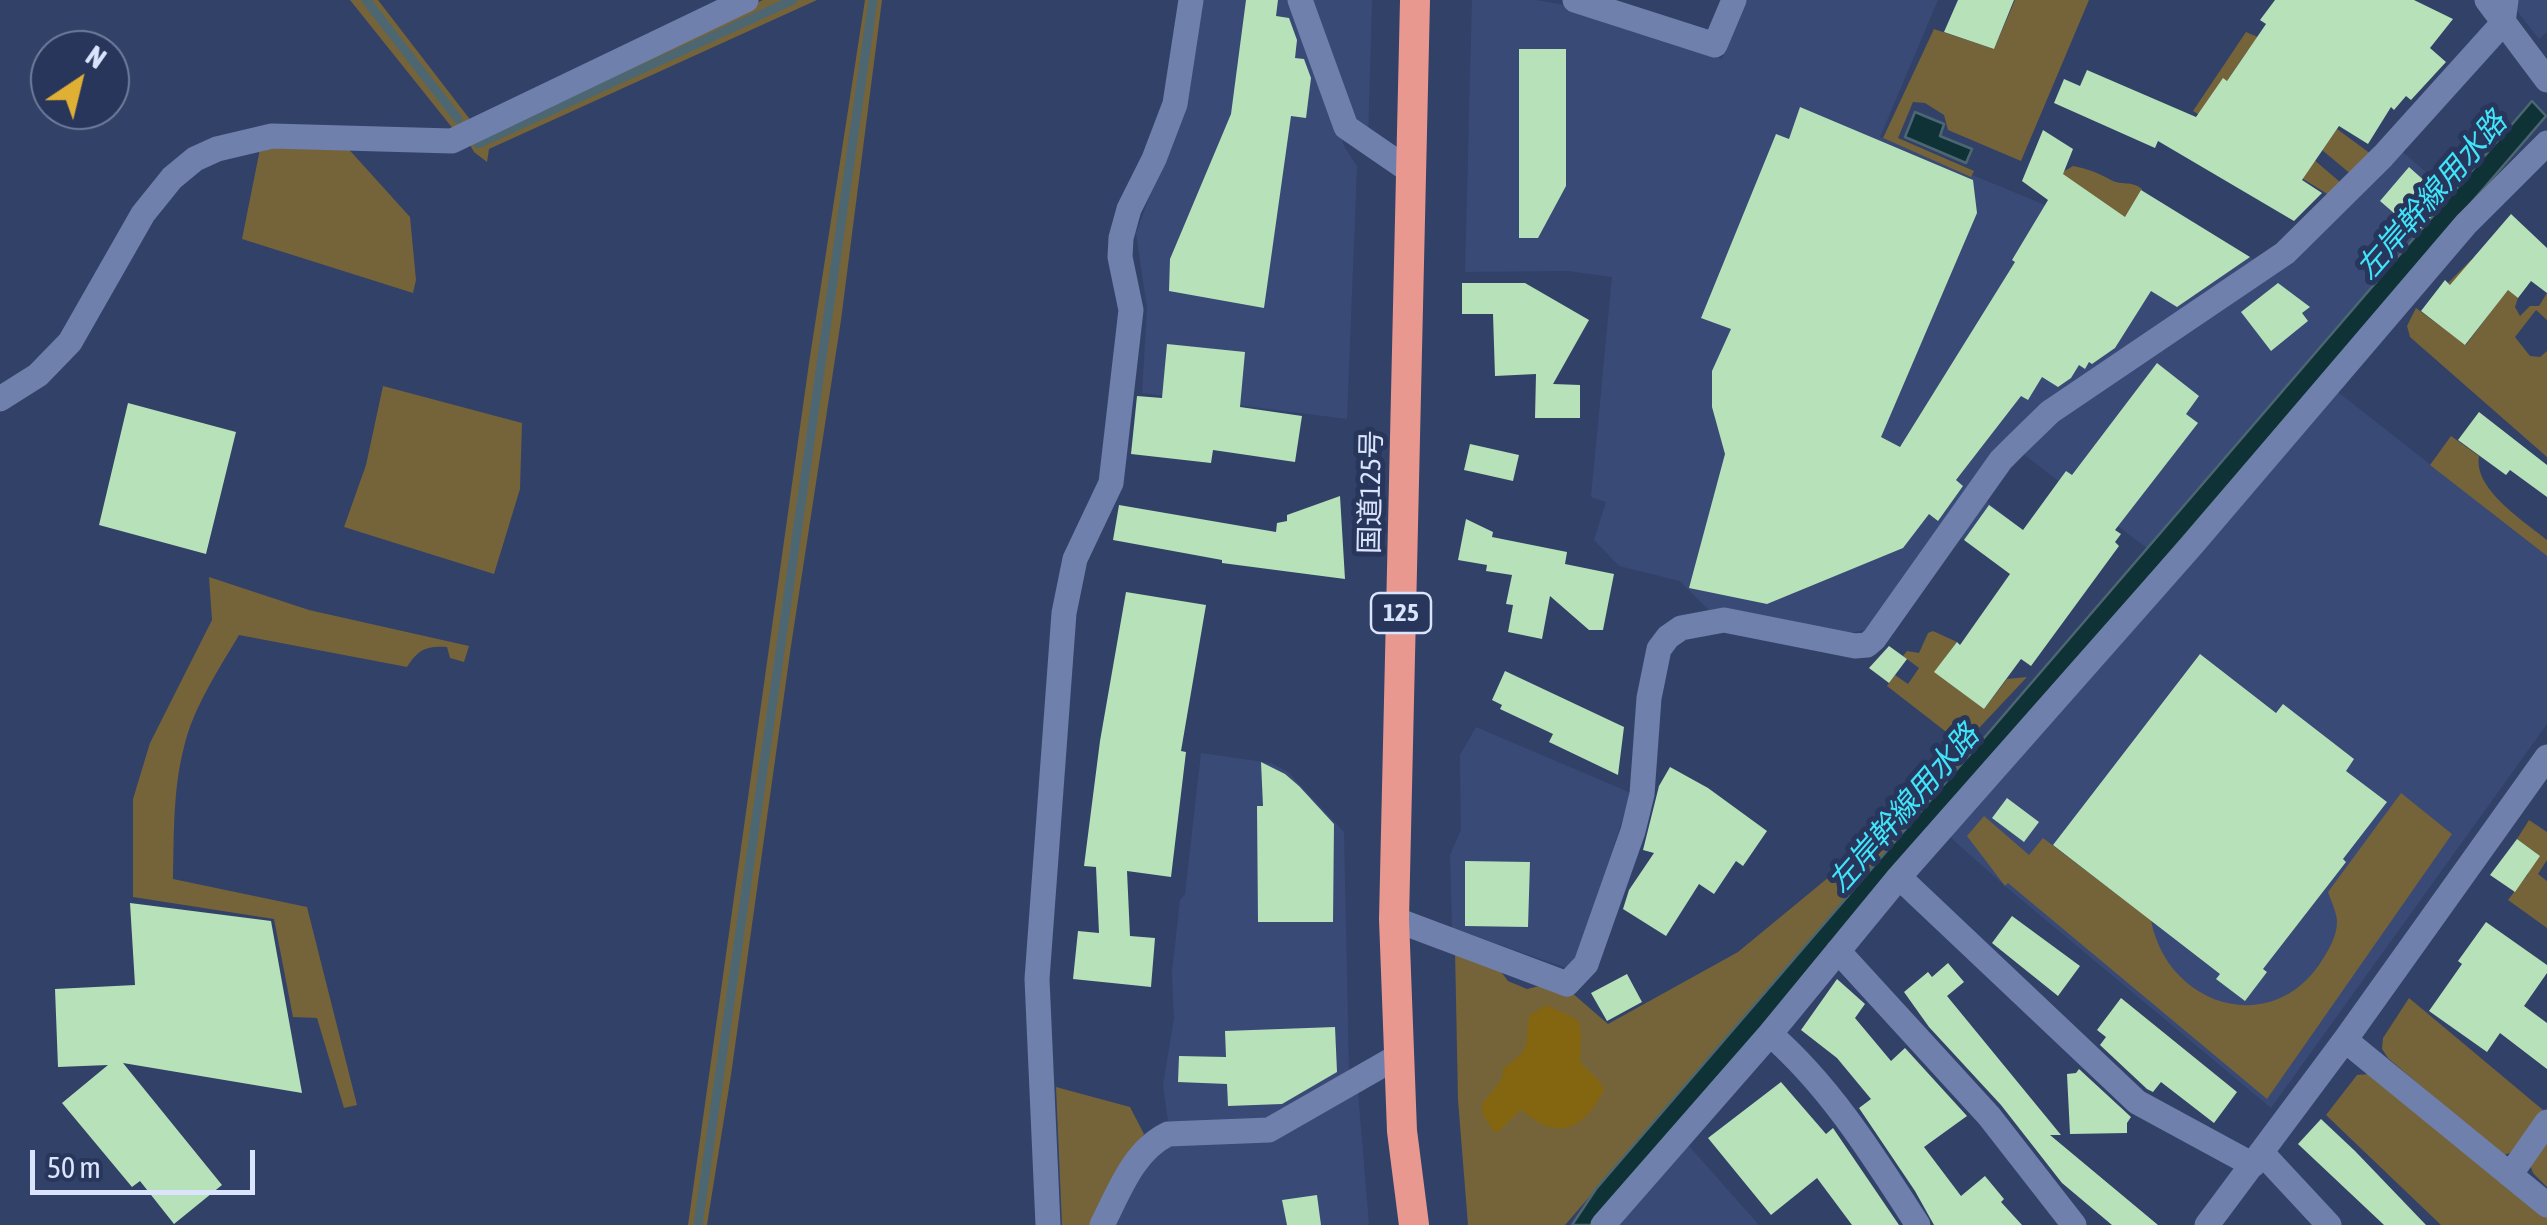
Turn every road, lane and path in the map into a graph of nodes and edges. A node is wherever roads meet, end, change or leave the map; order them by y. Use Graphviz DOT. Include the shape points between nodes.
graph roads {
  1 [pos="746,0"];
  2 [pos="1191,0"];
  3 [pos="1300,0"];
  4 [pos="1416,0"];
  5 [pos="1575,0"];
  6 [pos="1734,0"];
  7 [pos="2486,0"];
  8 [pos="706,8"];
  9 [pos="2505,11"];
  10 [pos="2547,80"];
  11 [pos="2547,142"];
  12 [pos="1412,173"];
  13 [pos="0,398"];
  14 [pos="2547,757"];
  15 [pos="1899,877"];
  16 [pos="1394,919"];
  17 [pos="1838,952"];
  18 [pos="1770,1034"];
  19 [pos="2345,1040"];
  20 [pos="1400,1055"];
  21 [pos="2547,1122"];
  22 [pos="2258,1159"];
  23 [pos="2510,1175"];
  24 [pos="2547,1205"];
  25 [pos="1048,1225"];
  26 [pos="1102,1225"];
  27 [pos="1414,1225"];
  28 [pos="1603,1225"];
  29 [pos="1918,1225"];
  30 [pos="2074,1225"];
  31 [pos="2207,1225"];
  32 [pos="2330,1225"];
  1 -- 8 [label="street"];
  2 -- 25 [label="street" via="1175,104 1122,238 1131,310 1111,483 1075,559 1064,614 1038,978"];
  3 -- 12 [label="street" via="1346,127"];
  4 -- 12 [label="highway, 国道125号 / 125"];
  5 -- 6 [label="street" via="1715,45"];
  7 -- 9 [label="street"];
  8 -- 13 [label="street" via="452,141 272,136 195,159 143,214 70,342 38,376"];
  9 -- 10 [label="street"];
  9 -- 16 [label="street" via="2374,166 2285,253 2041,421 2001,460 1867,645 1724,620 1668,637 1659,649 1649,698 1633,831 1586,964 1567,984"];
  11 -- 15 [label="street" via="2466,224"];
  12 -- 16 [label="highway, 国道125号 / 125"];
  14 -- 19 [label="street"];
  15 -- 17 [label="street"];
  15 -- 22 [label="street" via="2137,1102"];
  16 -- 20 [label="highway, 国道125号 / 125"];
  17 -- 18 [label="street"];
  17 -- 30 [label="street" via="1989,1116"];
  18 -- 28 [label="street"];
  18 -- 29 [label="street" via="1797,1057 1865,1142"];
  19 -- 22 [label="street"];
  19 -- 23 [label="street"];
  20 -- 26 [label="street" via="1269,1130 1157,1139 1134,1164"];
  20 -- 27 [label="highway, 国道125号 / 125"];
  21 -- 23 [label="street"];
  22 -- 31 [label="street"];
  22 -- 32 [label="street"];
  23 -- 24 [label="street"];
}
